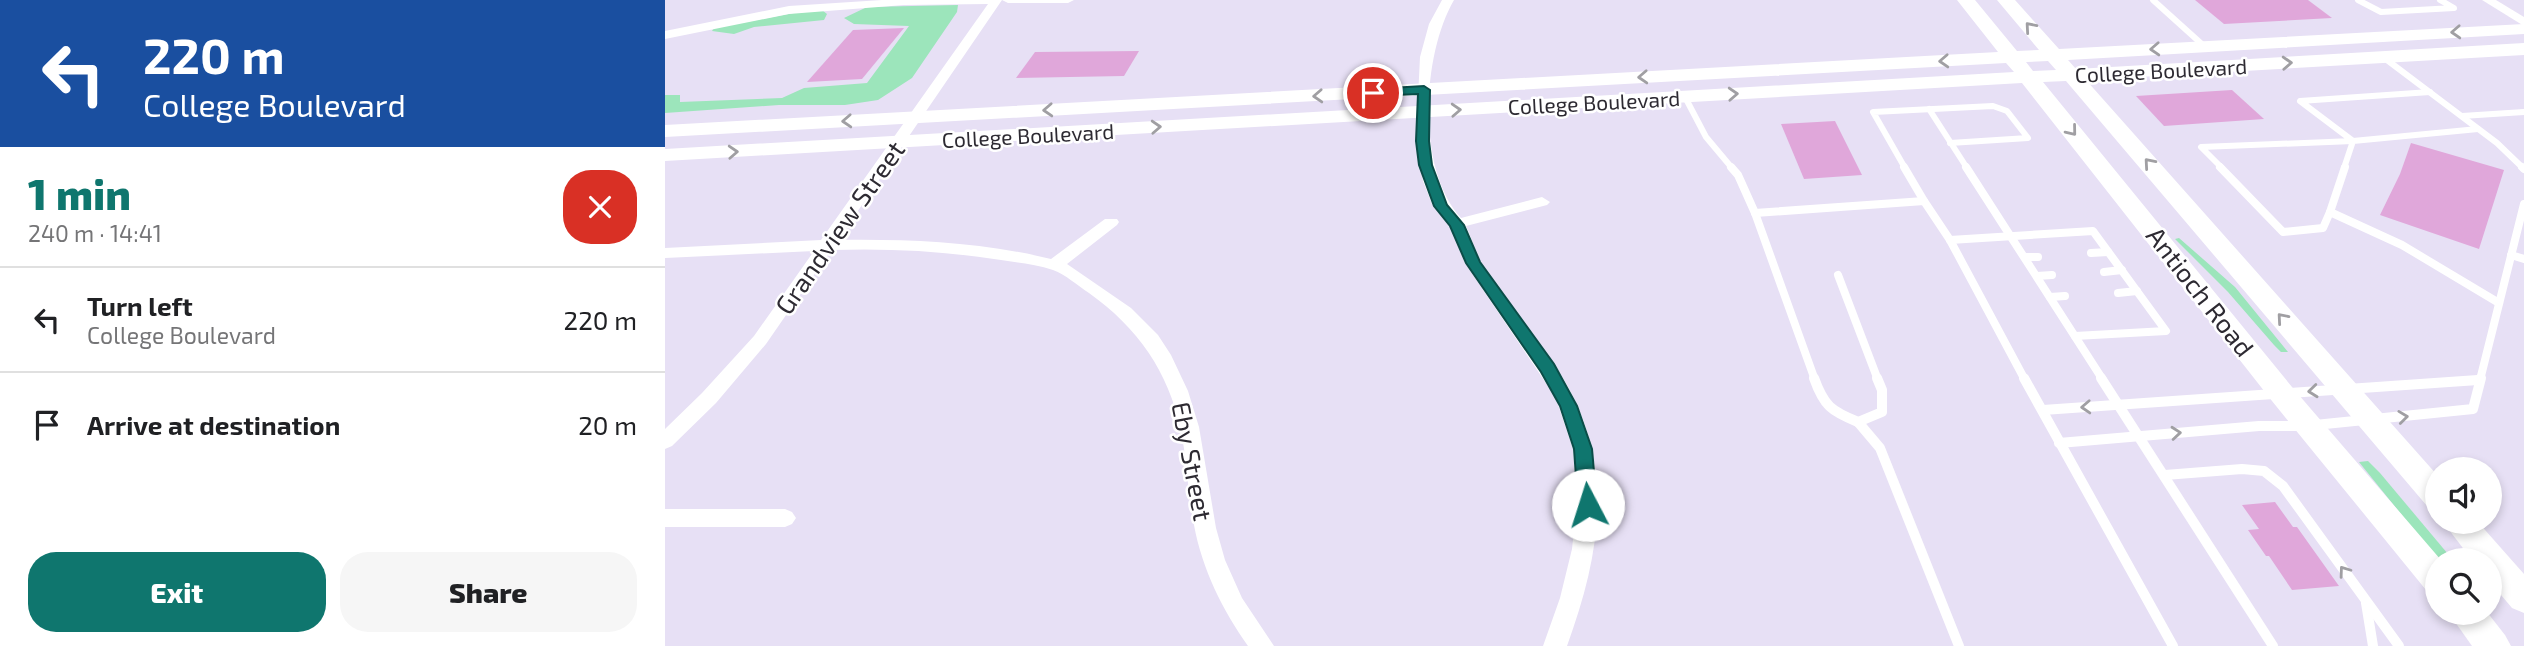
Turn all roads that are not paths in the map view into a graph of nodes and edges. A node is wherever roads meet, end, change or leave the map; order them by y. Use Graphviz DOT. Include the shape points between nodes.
graph roads {
  1 [pos="990,0"];
  2 [pos="996,0"];
  3 [pos="1008,0"];
  4 [pos="1068,0"];
  5 [pos="1448,0"];
  6 [pos="1966,0"];
  7 [pos="2006,0"];
  8 [pos="2153,0"];
  9 [pos="2358,0"];
  10 [pos="2433,0"];
  11 [pos="2440,0"];
  12 [pos="2488,0"];
  13 [pos="2497,0"];
  14 [pos="2440,9"];
  15 [pos="2524,22"];
  16 [pos="2524,29"];
  17 [pos="665,35"];
  18 [pos="2204,46"];
  19 [pos="2524,49"];
  20 [pos="2054,55"];
  21 [pos="2012,57"];
  22 [pos="2383,57"];
  23 [pos="2073,76"];
  24 [pos="2029,78"];
  25 [pos="1424,90"];
  26 [pos="2430,92"];
  27 [pos="1685,97"];
  28 [pos="1929,109"];
  29 [pos="1423,111"];
  30 [pos="2524,112"];
  31 [pos="2462,116"];
  32 [pos="915,117"];
  33 [pos="2478,129"];
  34 [pos="665,131"];
  35 [pos="2353,141"];
  36 [pos="898,142"];
  37 [pos="1950,143"];
  38 [pos="665,155"];
  39 [pos="2524,169"];
  40 [pos="1924,201"];
  41 [pos="1542,202"];
  42 [pos="2524,204"];
  43 [pos="2330,212"];
  44 [pos="1755,213"];
  45 [pos="1111,222"];
  46 [pos="1457,225"];
  47 [pos="2011,236"];
  48 [pos="1950,240"];
  49 [pos="826,247"];
  50 [pos="2108,252"];
  51 [pos="665,253"];
  52 [pos="2091,253"];
  53 [pos="2511,255"];
  54 [pos="2025,257"];
  55 [pos="2038,257"];
  56 [pos="2524,259"];
  57 [pos="1054,265"];
  58 [pos="2122,270"];
  59 [pos="2104,272"];
  60 [pos="1838,275"];
  61 [pos="2052,275"];
  62 [pos="2037,276"];
  63 [pos="2137,291"];
  64 [pos="2118,293"];
  65 [pos="2065,296"];
  66 [pos="2050,297"];
  67 [pos="2499,303"];
  68 [pos="2075,336"];
  69 [pos="2478,380"];
  70 [pos="2343,388"];
  71 [pos="2282,394"];
  72 [pos="2118,405"];
  73 [pos="2043,410"];
  74 [pos="2371,420"];
  75 [pos="1858,422"];
  76 [pos="2310,426"];
  77 [pos="2140,436"];
  78 [pos="665,441"];
  79 [pos="2059,443"];
  80 [pos="2165,475"];
  81 [pos="2425,482"];
  82 [pos="665,518"];
  83 [pos="786,518"];
  84 [pos="2469,534"];
  85 [pos="2425,564"];
  86 [pos="2524,598"];
  87 [pos="2365,600"];
  88 [pos="2476,625"];
  89 [pos="1262,646"];
  90 [pos="1555,646"];
  91 [pos="1959,646"];
  92 [pos="2173,646"];
  93 [pos="2273,646"];
  94 [pos="2373,646"];
  95 [pos="2399,646"];
  96 [pos="2493,646"];
  1 -- 17 [label="street" via="789,10"];
  2 -- 32 [label="street, Grandview Street"];
  3 -- 4 [label="street"];
  5 -- 25 [label="street" via="1428,38"];
  6 -- 21 [label="main road, Antioch Road"];
  20 -- 7 [label="main road, Antioch Road, one-way"];
  8 -- 18 [label="lane"];
  9 -- 14 [label="lane" via="2381,12"];
  10 -- 14 [label="lane" via="2443,6"];
  11 -- 14 [label="lane" via="2454,8"];
  12 -- 13 [label="lane"];
  12 -- 15 [label="street"];
  16 -- 18 [label="main road, College Boulevard, one-way"];
  18 -- 20 [label="main road, College Boulevard, one-way"];
  19 -- 22 [label="main road, College Boulevard"];
  20 -- 21 [label="main road, College Boulevard"];
  20 -- 23 [label="main road, Antioch Road"];
  21 -- 24 [label="main road, Antioch Road"];
  21 -- 25 [label="main road, College Boulevard, one-way"];
  23 -- 22 [label="main road, College Boulevard, one-way"];
  22 -- 26 [label="lane"];
  23 -- 24 [label="main road, College Boulevard"];
  70 -- 23 [label="main road, Antioch Road, one-way"];
  27 -- 24 [label="main road, College Boulevard, one-way"];
  24 -- 71 [label="main road, Antioch Road, one-way"];
  25 -- 29 [label="street"];
  25 -- 32 [label="main road, College Boulevard, one-way"];
  26 -- 31 [label="lane"];
  26 -- 35 [label="lane" via="2300,101"];
  29 -- 27 [label="main road, College Boulevard, one-way"];
  27 -- 44 [label="lane" via="1706,137 1738,175"];
  28 -- 37 [label="lane"];
  28 -- 37 [label="lane" via="1993,106 2007,110 2028,138"];
  28 -- 40 [label="lane" via="1873,112"];
  36 -- 29 [label="main road, College Boulevard, one-way"];
  29 -- 46 [label="street" via="1426,165 1441,206"];
  30 -- 31 [label="lane"];
  31 -- 33 [label="lane"];
  32 -- 34 [label="main road, College Boulevard, one-way"];
  32 -- 36 [label="street, Grandview Street"];
  33 -- 35 [label="lane"];
  33 -- 39 [label="lane"];
  35 -- 43 [label="lane"];
  35 -- 43 [label="lane" via="2201,147 2283,232 2323,228"];
  38 -- 36 [label="main road, College Boulevard, one-way"];
  36 -- 49 [label="street, Grandview Street"];
  37 -- 47 [label="lane"];
  40 -- 44 [label="lane"];
  40 -- 48 [label="lane"];
  41 -- 46 [label="street"];
  42 -- 53 [label="lane"];
  43 -- 67 [label="lane" via="2402,245"];
  44 -- 75 [label="lane" via="1821,397 1833,412"];
  45 -- 57 [label="street"];
  46 -- 90 [label="street" via="1473,263 1569,406 1583,449 1588,505 1583,552"];
  47 -- 48 [label="lane"];
  47 -- 50 [label="lane" via="2093,230"];
  47 -- 54 [label="lane"];
  48 -- 73 [label="lane"];
  49 -- 51 [label="street, Eby Street"];
  49 -- 57 [label="street, Eby Street" via="937,246"];
  49 -- 78 [label="street, Grandview Street" via="760,340"];
  50 -- 52 [label="lane"];
  50 -- 58 [label="lane"];
  53 -- 56 [label="lane"];
  53 -- 67 [label="lane"];
  54 -- 55 [label="lane"];
  54 -- 62 [label="lane"];
  57 -- 89 [label="street, Eby Street" via="1072,272 1133,319 1159,348 1176,379 1190,426 1205,530 1217,569 1243,621"];
  58 -- 59 [label="lane"];
  58 -- 63 [label="lane"];
  60 -- 75 [label="lane" via="1882,390 1882,412"];
  61 -- 62 [label="lane"];
  62 -- 66 [label="lane"];
  63 -- 64 [label="lane"];
  63 -- 68 [label="lane" via="2166,331"];
  65 -- 66 [label="lane"];
  66 -- 68 [label="lane"];
  67 -- 69 [label="lane"];
  68 -- 72 [label="lane"];
  69 -- 70 [label="lane"];
  74 -- 69 [label="lane, one-way" via="2473,408"];
  70 -- 71 [label="lane, one-way"];
  70 -- 74 [label="main road, Antioch Road"];
  71 -- 72 [label="lane"];
  71 -- 76 [label="main road, Antioch Road"];
  72 -- 73 [label="lane, one-way"];
  72 -- 77 [label="lane"];
  73 -- 79 [label="lane"];
  74 -- 76 [label="lane"];
  74 -- 81 [label="main road, Antioch Road"];
  75 -- 91 [label="lane" via="1880,449"];
  77 -- 76 [label="lane, one-way"];
  76 -- 85 [label="main road, Antioch Road"];
  77 -- 79 [label="lane"];
  77 -- 80 [label="lane"];
  79 -- 92 [label="lane"];
  87 -- 80 [label="lane, one-way" via="2283,486 2264,471"];
  80 -- 93 [label="lane"];
  82 -- 83 [label="street"];
  84 -- 86 [label="main road"];
  87 -- 94 [label="lane"];
  87 -- 95 [label="lane"];
  88 -- 96 [label="main road"];
}
